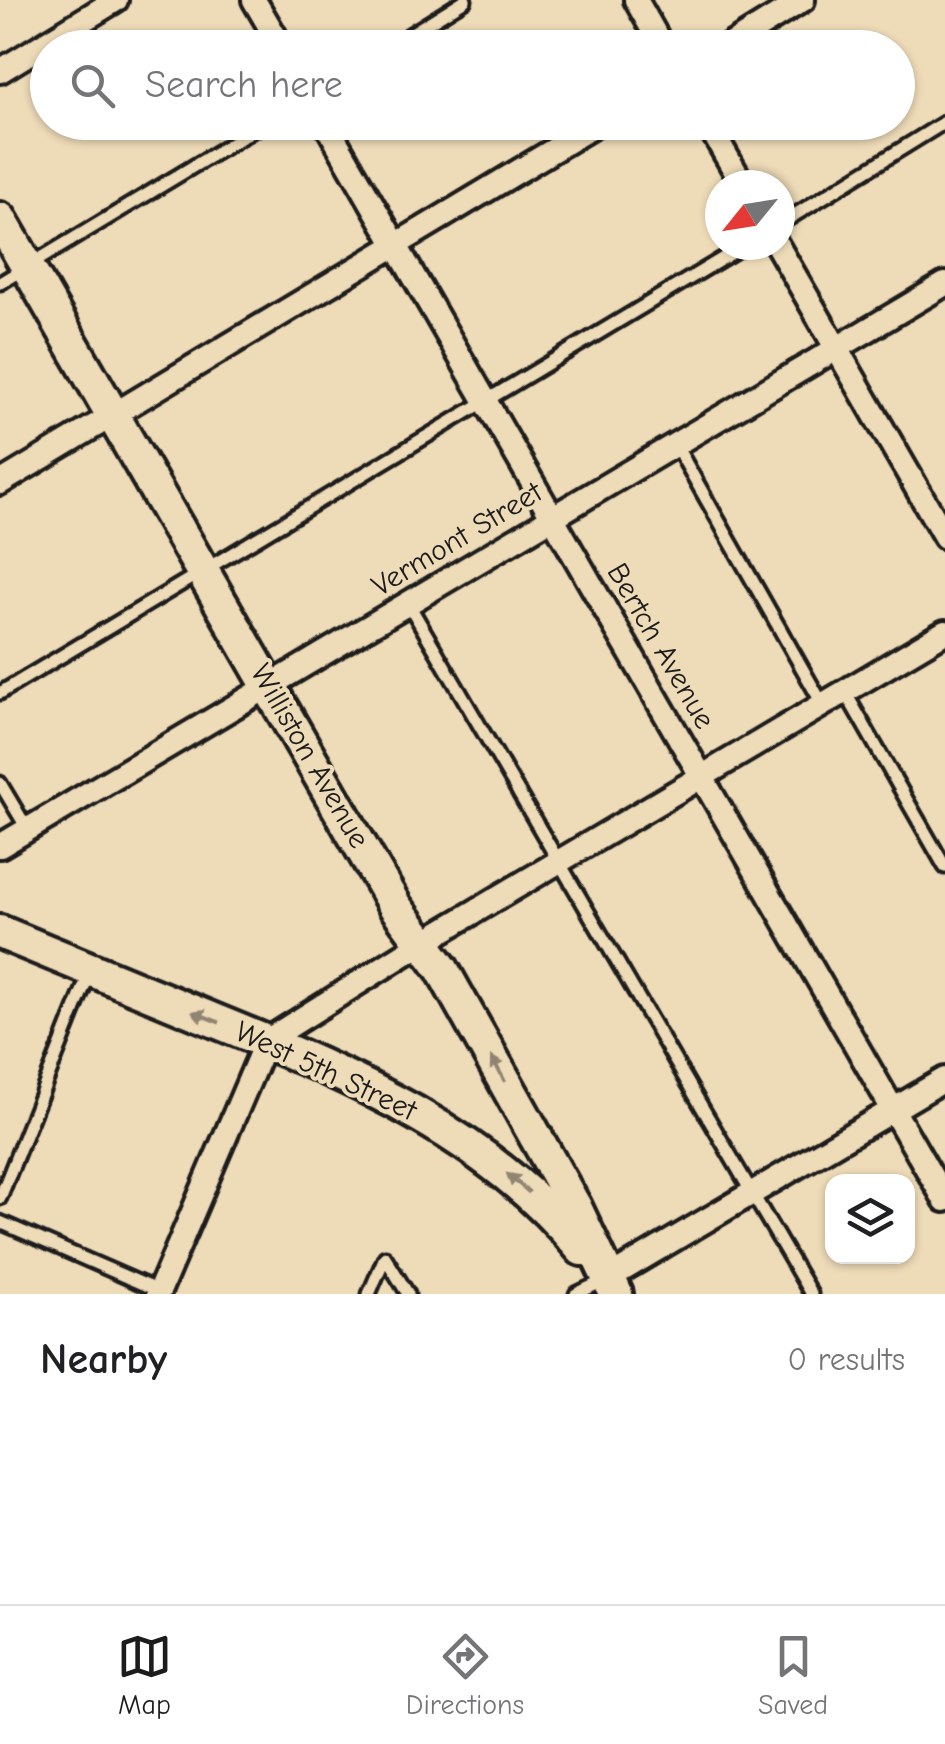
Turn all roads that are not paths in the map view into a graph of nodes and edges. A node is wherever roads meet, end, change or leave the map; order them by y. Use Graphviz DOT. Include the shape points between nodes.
graph roads {
  1 [pos="116,0"];
  2 [pos="254,0"];
  3 [pos="464,0"];
  4 [pos="636,0"];
  5 [pos="804,0"];
  6 [pos="66,30"];
  7 [pos="272,30"];
  8 [pos="416,30"];
  9 [pos="654,30"];
  10 [pos="754,30"];
  11 [pos="30,52"];
  12 [pos="0,70"];
  13 [pos="945,122"];
  14 [pos="237,140"];
  15 [pos="335,140"];
  16 [pos="570,140"];
  17 [pos="717,140"];
  18 [pos="734,170"];
  19 [pos="795,215"];
  20 [pos="0,219"];
  21 [pos="396,246"];
  22 [pos="721,260"];
  23 [pos="786,260"];
  24 [pos="14,275"];
  25 [pos="945,284"];
  26 [pos="837,348"];
  27 [pos="487,403"];
  28 [pos="114,415"];
  29 [pos="675,444"];
  30 [pos="0,483"];
  31 [pos="552,517"];
  32 [pos="945,537"];
  33 [pos="204,570"];
  34 [pos="408,603"];
  35 [pos="945,632"];
  36 [pos="270,684"];
  37 [pos="845,692"];
  38 [pos="0,694"];
  39 [pos="823,705"];
  40 [pos="702,777"];
  41 [pos="0,783"];
  42 [pos="28,830"];
  43 [pos="0,846"];
  44 [pos="559,861"];
  45 [pos="945,867"];
  46 [pos="0,932"];
  47 [pos="422,942"];
  48 [pos="91,969"];
  49 [pos="266,1041"];
  50 [pos="945,1080"];
  51 [pos="894,1110"];
  52 [pos="754,1193"];
  53 [pos="0,1198"];
  54 [pos="945,1200"];
  55 [pos="0,1222"];
  56 [pos="612,1287"];
  57 [pos="161,1293"];
  58 [pos="369,1294"];
  59 [pos="408,1294"];
  60 [pos="576,1294"];
  61 [pos="811,1294"];
  1 -- 6 [label="street"];
  2 -- 7 [label="street"];
  3 -- 8 [label="lane"];
  4 -- 9 [label="street"];
  5 -- 10 [label="street"];
  11 -- 12 [label="street"];
  13 -- 19 [label="lane"];
  14 -- 24 [label="lane"];
  15 -- 21 [label="street, Bertch Avenue"];
  16 -- 21 [label="street"];
  17 -- 18 [label="street"];
  20 -- 24 [label="main road, Williston Avenue"];
  21 -- 27 [label="street, Bertch Avenue"];
  21 -- 28 [label="street"];
  22 -- 27 [label="lane"];
  23 -- 26 [label="street"];
  24 -- 28 [label="main road, Williston Avenue"];
  25 -- 26 [label="street, Vermont Street"];
  26 -- 29 [label="street, Vermont Street"];
  26 -- 32 [label="street"];
  27 -- 31 [label="street, Bertch Avenue"];
  27 -- 33 [label="lane"];
  28 -- 30 [label="street"];
  28 -- 33 [label="main road, Williston Avenue"];
  29 -- 31 [label="street, Vermont Street"];
  29 -- 39 [label="lane"];
  31 -- 34 [label="street, Vermont Street"];
  31 -- 40 [label="street, Bertch Avenue"];
  33 -- 36 [label="main road, Williston Avenue"];
  33 -- 38 [label="lane"];
  34 -- 36 [label="street, Vermont Street"];
  34 -- 44 [label="lane"];
  35 -- 37 [label="street"];
  36 -- 42 [label="street, Vermont Street"];
  36 -- 47 [label="main road, Williston Avenue"];
  37 -- 39 [label="street"];
  37 -- 45 [label="lane"];
  39 -- 40 [label="street"];
  40 -- 44 [label="street"];
  40 -- 51 [label="street, Bertch Avenue"];
  41 -- 42 [label="lane"];
  42 -- 43 [label="street, Vermont Street"];
  44 -- 47 [label="street"];
  44 -- 52 [label="lane"];
  46 -- 48 [label="main road, West 5th Street"];
  47 -- 49 [label="street"];
  56 -- 47 [label="main road, Williston Avenue, one-way" via="565,1190"];
  49 -- 48 [label="main road, West 5th Street, one-way"];
  48 -- 53 [label="lane"];
  56 -- 49 [label="main road, West 5th Street, one-way" via="560,1221 479,1152 397,1100"];
  49 -- 57 [label="street"];
  50 -- 51 [label="street"];
  51 -- 52 [label="street"];
  51 -- 54 [label="street, Bertch Avenue"];
  52 -- 56 [label="street"];
  52 -- 61 [label="lane"];
  55 -- 57 [label="lane"];
  56 -- 60 [label="lane"];
  58 -- 59 [label="lane" via="384,1257"];
}
